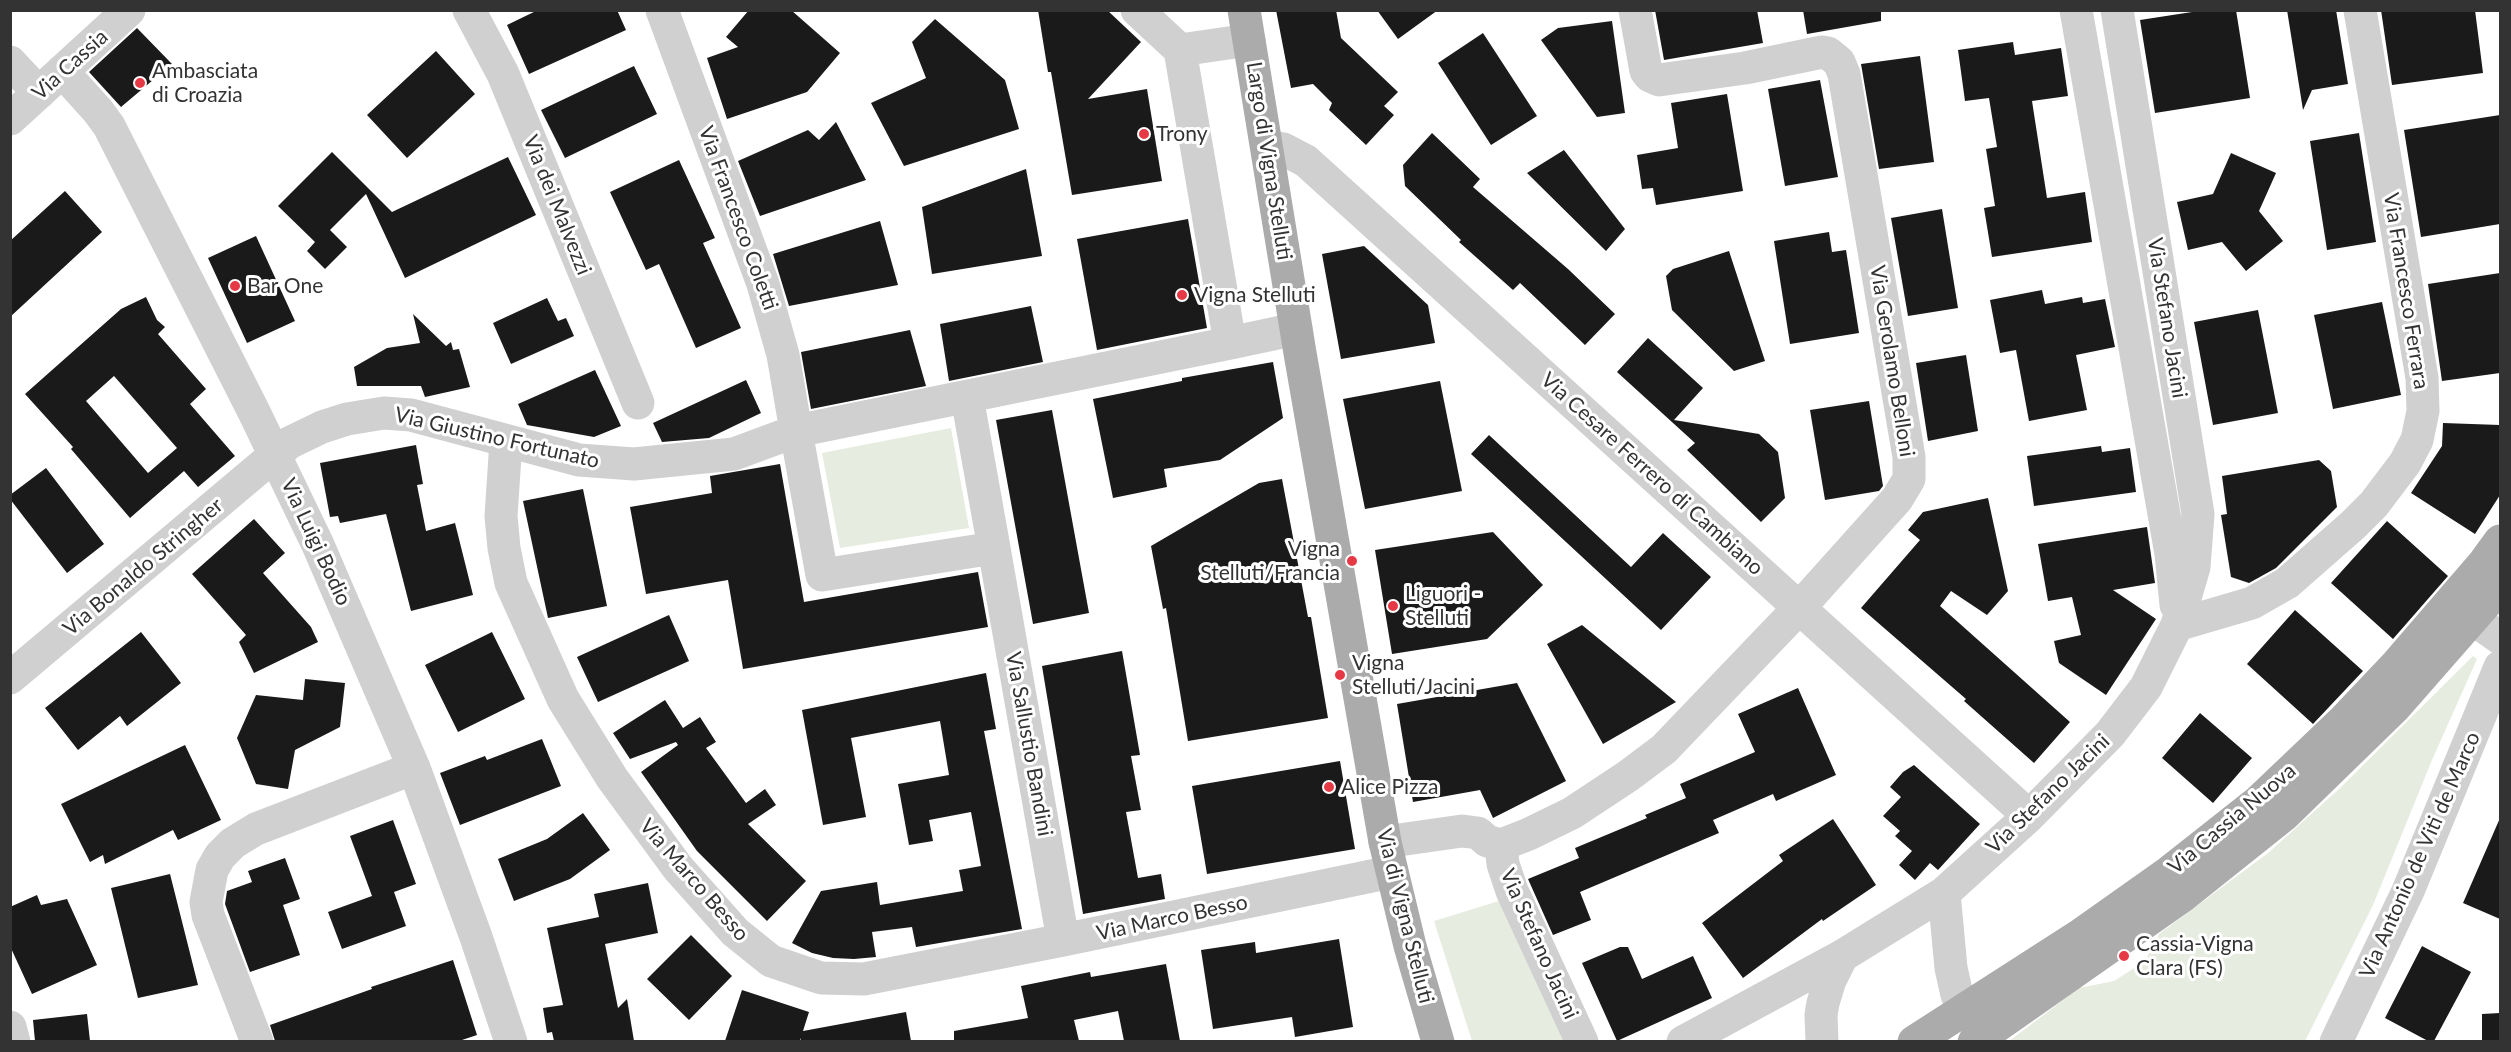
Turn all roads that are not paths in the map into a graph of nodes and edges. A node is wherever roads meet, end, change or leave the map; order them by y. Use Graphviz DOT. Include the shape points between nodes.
graph roads {
  1 [pos="129,10"];
  2 [pos="469,10"];
  3 [pos="662,10"];
  4 [pos="1137,10"];
  5 [pos="1635,10"];
  6 [pos="2076,10"];
  7 [pos="2117,10"];
  8 [pos="2360,10"];
  9 [pos="1247,25"];
  10 [pos="1180,50"];
  11 [pos="10,62"];
  12 [pos="50,82"];
  13 [pos="10,119"];
  14 [pos="1267,146"];
  15 [pos="2153,231"];
  16 [pos="2115,238"];
  17 [pos="1296,329"];
  18 [pos="1230,343"];
  19 [pos="967,397"];
  20 [pos="638,404"];
  21 [pos="796,431"];
  22 [pos="506,441"];
  23 [pos="275,455"];
  24 [pos="2500,541"];
  25 [pos="994,548"];
  26 [pos="2500,587"];
  27 [pos="1800,607"];
  28 [pos="2473,619"];
  29 [pos="2177,625"];
  30 [pos="2500,638"];
  31 [pos="2500,667"];
  32 [pos="10,678"];
  33 [pos="414,768"];
  34 [pos="2029,816"];
  35 [pos="1501,844"];
  36 [pos="1388,857"];
  37 [pos="1944,893"];
  38 [pos="1064,940"];
  39 [pos="1842,956"];
  40 [pos="1965,1010"];
  41 [pos="10,1027"];
  42 [pos="14,1041"];
  43 [pos="257,1041"];
  44 [pos="511,1041"];
  45 [pos="1438,1041"];
  46 [pos="1582,1041"];
  47 [pos="1683,1041"];
  48 [pos="1822,1041"];
  49 [pos="1914,1041"];
  50 [pos="1974,1041"];
  51 [pos="2336,1041"];
  1 -- 12 [label="street, Via Cassia"];
  2 -- 20 [label="street, Via dei Malvezzi" via="503,74"];
  3 -- 21 [label="street, Via Francesco Coletti" via="766,294 783,356"];
  4 -- 10 [label="street"];
  5 -- 27 [label="street, Via Gerolamo Belloni" via="1646,71 1655,79 1744,68 1822,52 1839,62 1844,74 1910,470 1897,499"];
  6 -- 16 [label="street, Via Stefano Jacini"];
  7 -- 15 [label="street, Via Stefano Jacini"];
  8 -- 29 [label="street, Via Francesco Ferrara" via="2422,378 2423,411 2417,440 2374,504 2287,583 2252,603"];
  9 -- 10 [label="street, Largo di Vigna Stelluti"];
  9 -- 14 [label="main road, Largo di Vigna Stelluti"];
  10 -- 18 [label="street"];
  11 -- 12 [label="street, Via Luigi Bodio"];
  12 -- 13 [label="street, Via Cassia"];
  12 -- 23 [label="street, Via Luigi Bodio" via="98,111 109,126"];
  14 -- 17 [label="main road, Largo di Vigna Stelluti"];
  14 -- 27 [label="street, Via Cesare Ferrero di Cambiano" via="1283,149 1306,162"];
  15 -- 16 [label="street"];
  15 -- 29 [label="street, Via Stefano Jacini" via="2198,514 2194,567"];
  16 -- 29 [label="street, Via Stefano Jacini" via="2171,554"];
  17 -- 18 [label="street"];
  17 -- 36 [label="main road, Via di Vigna Stelluti"];
  18 -- 19 [label="street"];
  19 -- 21 [label="street, Via Giustino Fortunato"];
  19 -- 25 [label="street, Via Sallustio Bandini"];
  21 -- 22 [label="street, Via Giustino Fortunato" via="734,454 634,464 579,460"];
  21 -- 25 [label="street, Via Francesco Coletti" via="822,575"];
  22 -- 23 [label="street, Via Giustino Fortunato" via="425,418 384,413 322,427 289,443"];
  22 -- 38 [label="street, Via Marco Besso" via="501,516 504,548 511,583 548,669 590,744 635,812 735,932 771,961 803,974 838,980 878,976"];
  23 -- 32 [label="street, Via Bonaldo Stringher"];
  23 -- 33 [label="street, Via Luigi Bodio" via="357,631"];
  24 -- 40 [label="main road, Via Cassia Nuova" via="2397,664 2258,802 2168,873"];
  25 -- 38 [label="street, Via Sallustio Bandini"];
  26 -- 28 [label="main road, Via Cassia Nuova"];
  27 -- 34 [label="street, Via Cesare Ferrero di Cambiano"];
  27 -- 35 [label="street, Via Gerolamo Belloni" via="1682,732 1647,763 1572,813"];
  28 -- 30 [label="street"];
  28 -- 50 [label="main road, Via Cassia Nuova" via="2395,707 2285,814 2181,897"];
  29 -- 34 [label="street, Via Stefano Jacini" via="2146,687 2128,713"];
  31 -- 51 [label="street, Via Antonio de Viti de Marco" via="2408,891"];
  33 -- 43 [label="street" via="256,829 220,856 207,884 208,915"];
  33 -- 44 [label="street, Via Luigi Bodio"];
  34 -- 37 [label="street, Via Stefano Jacini"];
  35 -- 36 [label="street, Via Marco Besso" via="1487,841 1478,833 1462,831"];
  35 -- 46 [label="street, Via Stefano Jacini" via="1512,891"];
  36 -- 38 [label="street, Via Marco Besso"];
  36 -- 45 [label="main road, Via di Vigna Stelluti"];
  37 -- 39 [label="street, Via Stefano Jacini"];
  37 -- 40 [label="street" via="1951,968"];
  39 -- 47 [label="street, Via Stefano Jacini"];
  39 -- 48 [label="street" via="1822,1003"];
  40 -- 49 [label="main road, Via Cassia Nuova"];
  41 -- 42 [label="street"];
}
